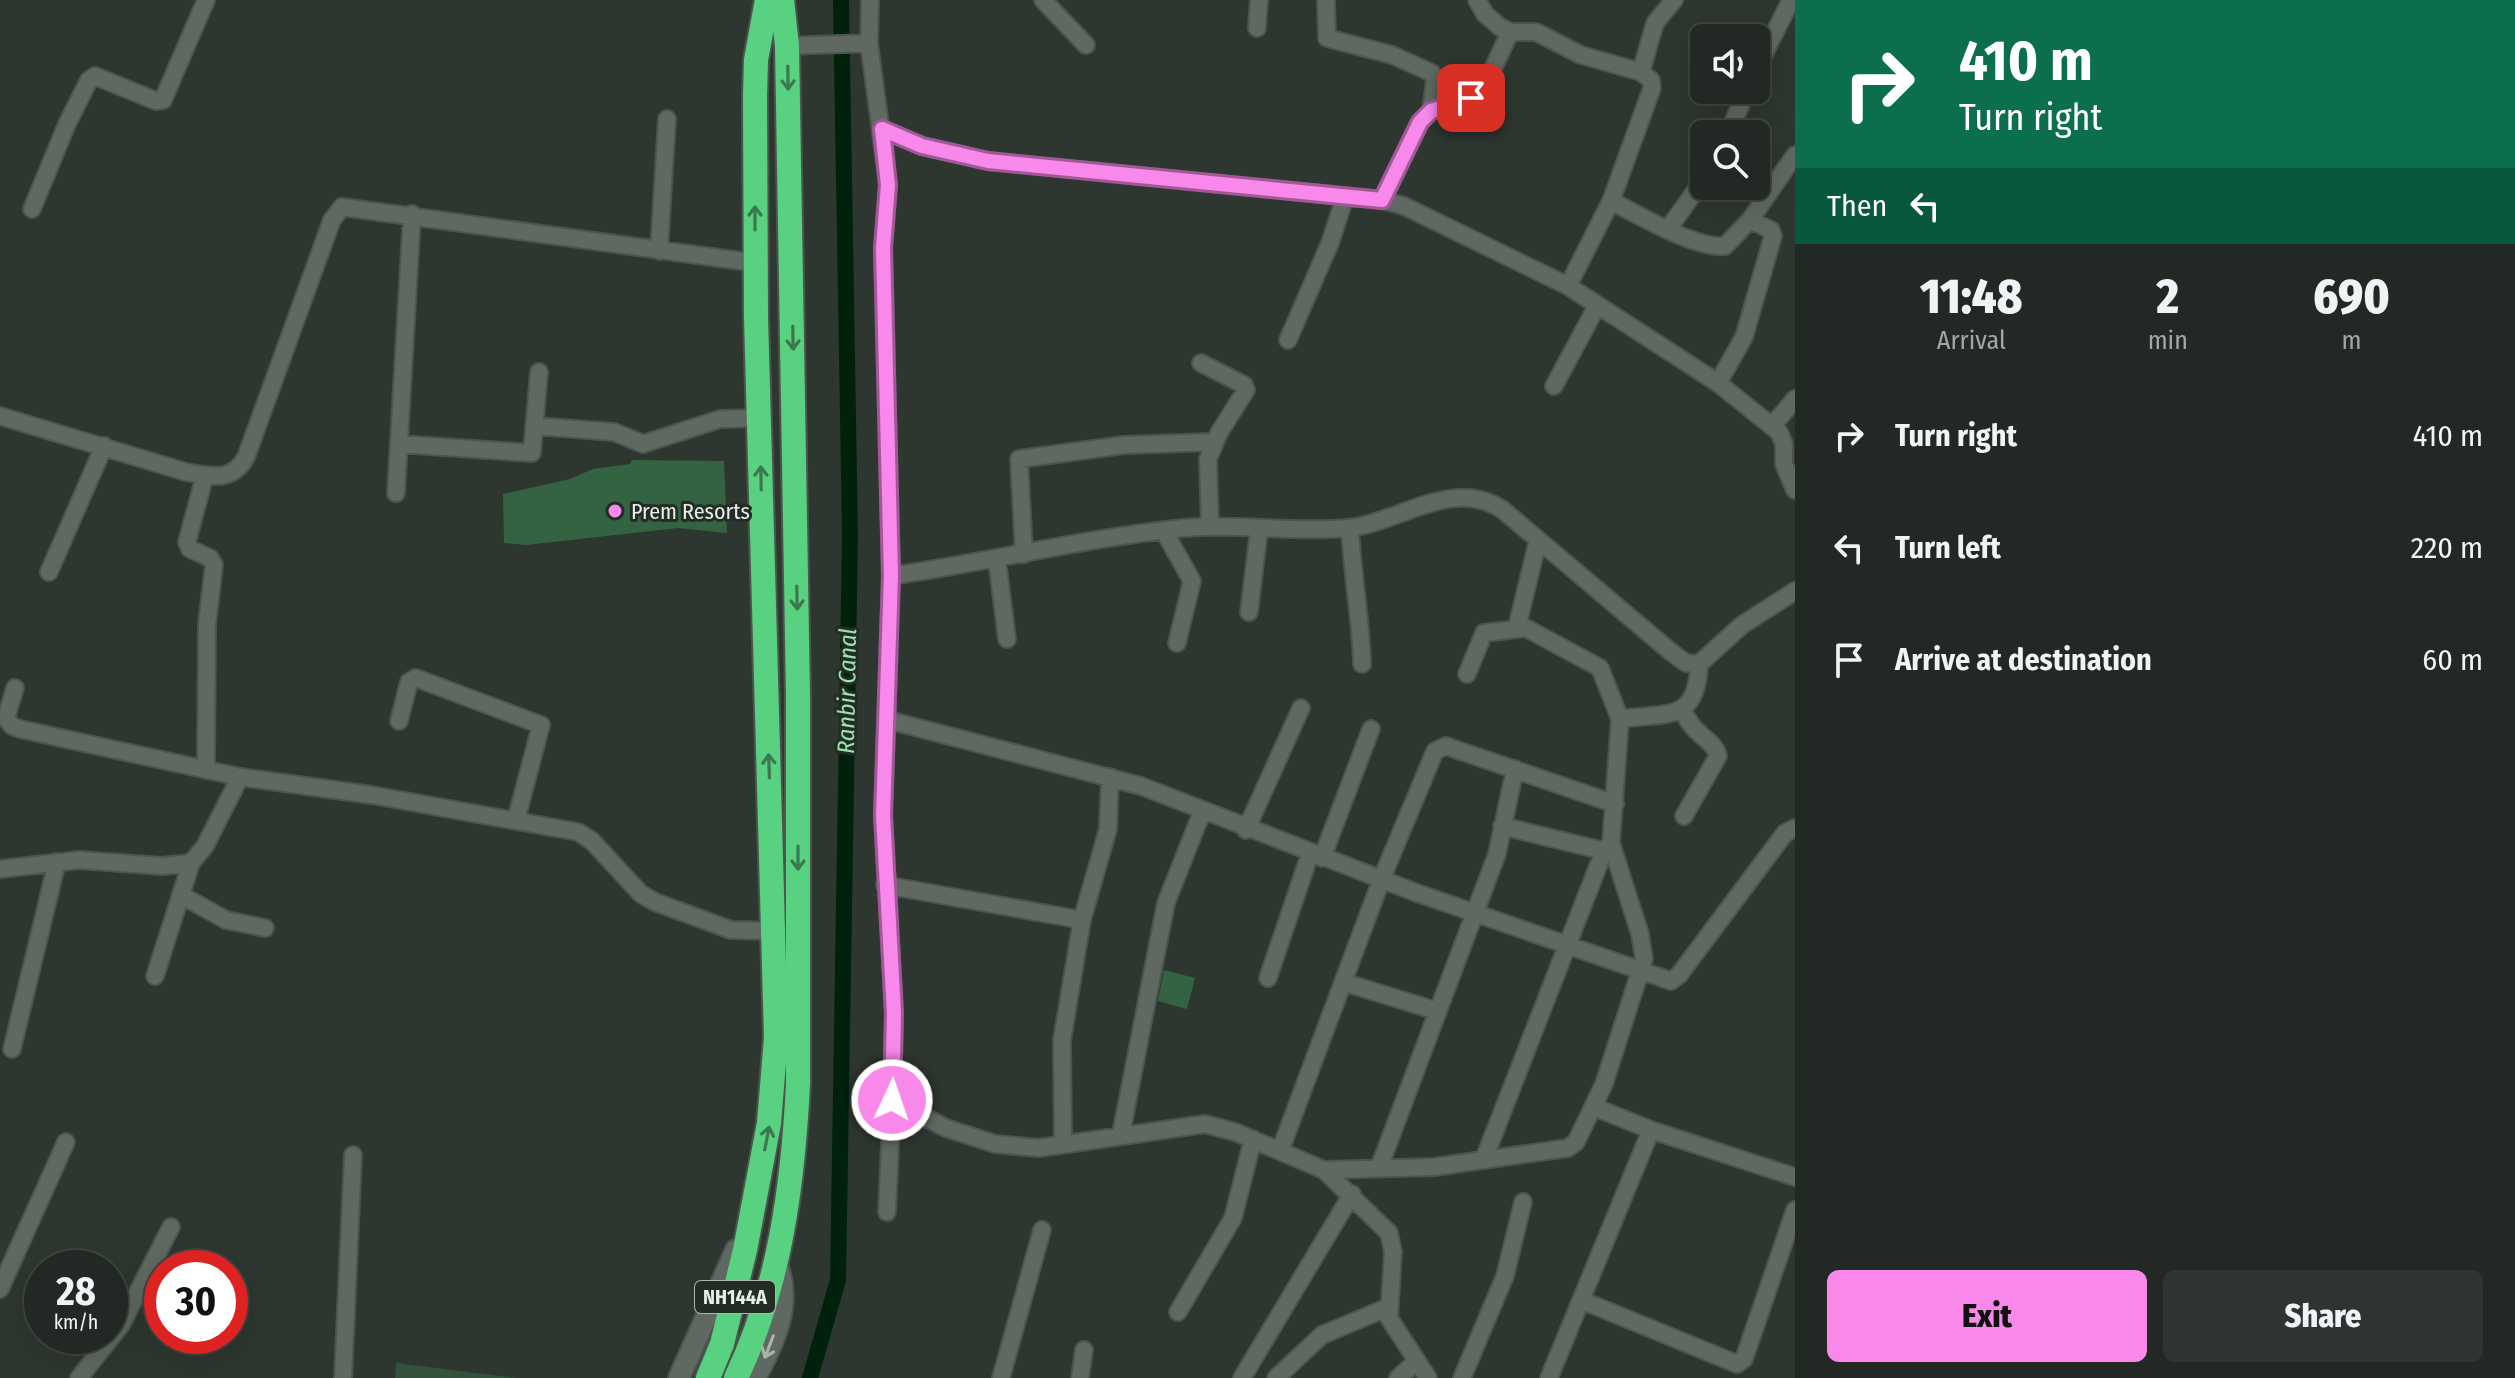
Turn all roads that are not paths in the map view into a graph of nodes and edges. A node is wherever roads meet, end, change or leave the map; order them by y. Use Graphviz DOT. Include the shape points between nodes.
graph roads {
  1 [pos="206,0"];
  2 [pos="767,0"];
  3 [pos="782,0"];
  4 [pos="870,0"];
  5 [pos="1043,0"];
  6 [pos="1259,0"];
  7 [pos="1326,0"];
  8 [pos="1477,0"];
  9 [pos="1674,0"];
  10 [pos="1791,0"];
  11 [pos="1257,28"];
  12 [pos="1510,32"];
  13 [pos="1770,42"];
  14 [pos="860,44"];
  15 [pos="1086,45"];
  16 [pos="787,46"];
  17 [pos="1641,72"];
  18 [pos="1431,111"];
  19 [pos="667,119"];
  20 [pos="882,129"];
  21 [pos="1795,155"];
  22 [pos="1345,197"];
  23 [pos="1690,198"];
  24 [pos="1382,200"];
  25 [pos="1611,201"];
  26 [pos="32,209"];
  27 [pos="412,214"];
  28 [pos="1750,220"];
  29 [pos="1668,229"];
  30 [pos="659,251"];
  31 [pos="756,263"];
  32 [pos="1568,286"];
  33 [pos="1597,306"];
  34 [pos="1288,340"];
  35 [pos="1201,363"];
  36 [pos="539,372"];
  37 [pos="1718,383"];
  38 [pos="1554,386"];
  39 [pos="1795,399"];
  40 [pos="0,416"];
  41 [pos="759,418"];
  42 [pos="1773,425"];
  43 [pos="535,426"];
  44 [pos="1214,442"];
  45 [pos="399,444"];
  46 [pos="104,446"];
  47 [pos="205,475"];
  48 [pos="1794,486"];
  49 [pos="396,493"];
  50 [pos="1210,527"];
  51 [pos="1350,528"];
  52 [pos="1259,530"];
  53 [pos="1164,531"];
  54 [pos="1538,540"];
  55 [pos="1024,554"];
  56 [pos="997,560"];
  57 [pos="49,572"];
  58 [pos="891,576"];
  59 [pos="1795,591"];
  60 [pos="1249,612"];
  61 [pos="1517,627"];
  62 [pos="1007,639"];
  63 [pos="1177,643"];
  64 [pos="1362,664"];
  65 [pos="1699,664"];
  66 [pos="1467,674"];
  67 [pos="15,688"];
  68 [pos="1301,708"];
  69 [pos="1683,710"];
  70 [pos="1620,719"];
  71 [pos="888,720"];
  72 [pos="399,721"];
  73 [pos="1371,729"];
  74 [pos="1515,769"];
  75 [pos="206,770"];
  76 [pos="240,777"];
  77 [pos="1110,777"];
  78 [pos="1615,804"];
  79 [pos="1202,812"];
  80 [pos="1684,816"];
  81 [pos="516,820"];
  82 [pos="1502,826"];
  83 [pos="1795,828"];
  84 [pos="1246,830"];
  85 [pos="1608,847"];
  86 [pos="1316,856"];
  87 [pos="57,862"];
  88 [pos="191,863"];
  89 [pos="0,869"];
  90 [pos="1382,878"];
  91 [pos="885,885"];
  92 [pos="181,895"];
  93 [pos="1473,913"];
  94 [pos="1082,920"];
  95 [pos="265,928"];
  96 [pos="774,931"];
  97 [pos="1565,947"];
  98 [pos="1642,973"];
  99 [pos="155,976"];
  100 [pos="1268,978"];
  101 [pos="1343,982"];
  102 [pos="1437,1011"];
  103 [pos="12,1049"];
  104 [pos="892,1100"];
  105 [pos="1594,1107"];
  106 [pos="1651,1130"];
  107 [pos="1121,1134"];
  108 [pos="1253,1139"];
  109 [pos="66,1142"];
  110 [pos="1063,1145"];
  111 [pos="1280,1151"];
  112 [pos="353,1155"];
  113 [pos="1484,1159"];
  114 [pos="1379,1168"];
  115 [pos="1324,1170"];
  116 [pos="1795,1177"];
  117 [pos="1352,1194"];
  118 [pos="1523,1202"];
  119 [pos="1795,1210"];
  120 [pos="887,1212"];
  121 [pos="750,1214"];
  122 [pos="171,1227"];
  123 [pos="1042,1230"];
  124 [pos="776,1262"];
  125 [pos="0,1289"];
  126 [pos="1581,1300"];
  127 [pos="1389,1307"];
  128 [pos="1178,1312"];
  129 [pos="1084,1350"];
  130 [pos="1416,1362"];
  131 [pos="79,1378"];
  132 [pos="343,1378"];
  133 [pos="679,1378"];
  134 [pos="708,1378"];
  135 [pos="736,1378"];
  136 [pos="755,1378"];
  137 [pos="1001,1378"];
  138 [pos="1080,1378"];
  139 [pos="1242,1378"];
  140 [pos="1276,1378"];
  141 [pos="1398,1378"];
  142 [pos="1428,1378"];
  143 [pos="1462,1378"];
  144 [pos="1549,1378"];
  1 -- 26 [label="street" via="163,100 95,76 89,80"];
  31 -- 2 [label="highway, one-way" via="756,60"];
  3 -- 16 [label="highway, NH144A"];
  4 -- 14 [label="street"];
  5 -- 15 [label="street"];
  6 -- 11 [label="street"];
  7 -- 18 [label="street" via="1327,38 1392,55 1432,73"];
  8 -- 12 [label="street" via="1485,14"];
  9 -- 17 [label="street" via="1655,23"];
  10 -- 13 [label="street"];
  12 -- 17 [label="street" via="1536,32 1581,55"];
  12 -- 18 [label="street" via="1499,60 1471,98"];
  14 -- 16 [label="street"];
  14 -- 20 [label="street"];
  16 -- 124 [label="highway, NH144A, one-way" via="798,697 798,1084 791,1190"];
  17 -- 25 [label="street" via="1652,88"];
  18 -- 24 [label="street" via="1413,132"];
  19 -- 30 [label="street"];
  20 -- 22 [label="street" via="922,146 988,161"];
  20 -- 58 [label="street" via="888,185 883,248"];
  21 -- 28 [label="street"];
  22 -- 24 [label="street"];
  22 -- 34 [label="street"];
  23 -- 29 [label="street"];
  24 -- 32 [label="street" via="1422,214"];
  25 -- 29 [label="street"];
  25 -- 32 [label="street"];
  27 -- 30 [label="street"];
  27 -- 45 [label="street"];
  27 -- 47 [label="street" via="350,206 337,210 246,457 228,476"];
  28 -- 29 [label="street" via="1730,244 1720,247"];
  28 -- 37 [label="street" via="1773,236 1744,337"];
  30 -- 31 [label="street"];
  31 -- 41 [label="highway"];
  32 -- 33 [label="street"];
  33 -- 37 [label="street"];
  33 -- 38 [label="street"];
  35 -- 44 [label="street" via="1246,390"];
  36 -- 43 [label="street"];
  37 -- 42 [label="street"];
  39 -- 42 [label="street"];
  40 -- 46 [label="street"];
  41 -- 43 [label="street" via="720,419 643,444 614,432"];
  96 -- 41 [label="highway, one-way"];
  42 -- 48 [label="street" via="1783,438 1784,464"];
  43 -- 45 [label="street" via="534,451 528,455"];
  44 -- 50 [label="street" via="1208,459"];
  44 -- 55 [label="street" via="1124,445 1019,459"];
  45 -- 49 [label="street"];
  46 -- 47 [label="street"];
  46 -- 57 [label="street"];
  47 -- 75 [label="street" via="187,542 214,565 207,624"];
  50 -- 52 [label="street"];
  50 -- 53 [label="street"];
  51 -- 52 [label="street"];
  51 -- 54 [label="street" via="1433,501 1481,499"];
  51 -- 64 [label="street"];
  52 -- 60 [label="street"];
  53 -- 55 [label="street"];
  53 -- 63 [label="street" via="1192,581"];
  54 -- 61 [label="street"];
  54 -- 65 [label="street" via="1671,652 1686,663"];
  55 -- 56 [label="street"];
  56 -- 58 [label="street"];
  56 -- 62 [label="street"];
  58 -- 71 [label="street"];
  59 -- 65 [label="street" via="1742,625"];
  61 -- 66 [label="street" via="1484,633"];
  61 -- 70 [label="street" via="1600,668"];
  65 -- 69 [label="street" via="1696,694"];
  67 -- 75 [label="street" via="6,718 12,726"];
  68 -- 84 [label="street"];
  69 -- 70 [label="street"];
  69 -- 80 [label="street" via="1689,726 1718,756"];
  70 -- 78 [label="street"];
  71 -- 77 [label="street"];
  71 -- 91 [label="street"];
  72 -- 81 [label="street" via="409,682 416,678 541,725"];
  73 -- 86 [label="street"];
  74 -- 78 [label="street"];
  74 -- 82 [label="street"];
  74 -- 90 [label="street" via="1446,746 1435,751"];
  75 -- 76 [label="street"];
  76 -- 81 [label="street"];
  76 -- 88 [label="street"];
  77 -- 79 [label="street"];
  77 -- 94 [label="street" via="1108,829"];
  78 -- 85 [label="street"];
  79 -- 84 [label="street"];
  79 -- 107 [label="street" via="1166,903"];
  81 -- 96 [label="street" via="584,835 655,902 731,930"];
  82 -- 85 [label="street"];
  82 -- 93 [label="street" via="1497,854"];
  83 -- 98 [label="street" via="1785,833 1679,975 1671,981"];
  84 -- 86 [label="street"];
  85 -- 97 [label="street"];
  85 -- 98 [label="street" via="1644,946"];
  86 -- 90 [label="street"];
  86 -- 100 [label="street"];
  87 -- 88 [label="street"];
  87 -- 89 [label="street"];
  87 -- 103 [label="street"];
  88 -- 92 [label="street"];
  90 -- 93 [label="street"];
  90 -- 101 [label="street"];
  91 -- 94 [label="street"];
  91 -- 104 [label="street" via="894,1013"];
  92 -- 95 [label="street" via="226,920"];
  92 -- 99 [label="street"];
  93 -- 97 [label="street"];
  93 -- 102 [label="street"];
  94 -- 110 [label="street" via="1062,1040"];
  121 -- 96 [label="highway, one-way" via="774,1085"];
  97 -- 98 [label="street"];
  97 -- 113 [label="street"];
  98 -- 105 [label="street"];
  101 -- 102 [label="street"];
  101 -- 111 [label="street"];
  102 -- 114 [label="street"];
  104 -- 110 [label="street" via="946,1128 995,1144"];
  104 -- 120 [label="street"];
  105 -- 106 [label="street"];
  105 -- 113 [label="street" via="1568,1148"];
  106 -- 116 [label="street"];
  106 -- 126 [label="street"];
  107 -- 108 [label="street" via="1205,1124"];
  107 -- 110 [label="street"];
  108 -- 111 [label="street"];
  108 -- 128 [label="street" via="1233,1218"];
  109 -- 125 [label="street"];
  111 -- 115 [label="street"];
  112 -- 132 [label="street"];
  113 -- 114 [label="street"];
  114 -- 115 [label="street"];
  115 -- 117 [label="street"];
  117 -- 127 [label="street" via="1382,1223 1391,1241"];
  117 -- 139 [label="street"];
  118 -- 143 [label="street" via="1505,1276"];
  119 -- 126 [label="street" via="1744,1359 1737,1364"];
  121 -- 133 [label="street"];
  121 -- 134 [label="highway, NH144A" via="733,1305"];
  122 -- 131 [label="street" via="121,1325"];
  123 -- 137 [label="street"];
  124 -- 135 [label="highway, NH144A"];
  124 -- 136 [label="street, one-way" via="784,1282 784,1303"];
  126 -- 144 [label="street"];
  127 -- 130 [label="street" via="1393,1328"];
  127 -- 140 [label="street" via="1322,1335"];
  129 -- 138 [label="street"];
  130 -- 141 [label="street"];
  130 -- 142 [label="street"];
}
